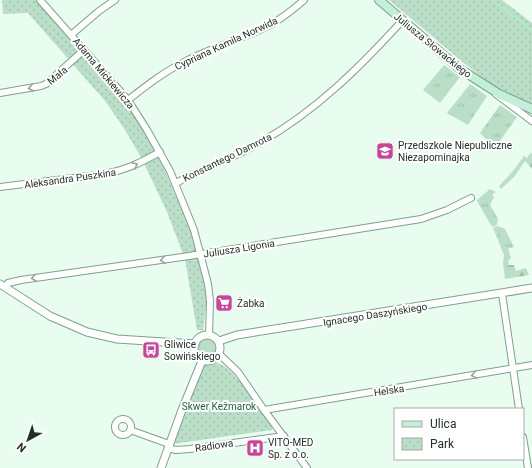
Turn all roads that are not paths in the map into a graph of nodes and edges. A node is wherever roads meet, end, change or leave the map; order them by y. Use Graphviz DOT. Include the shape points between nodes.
graph roads {
  1 [pos="40,0"];
  2 [pos="115,0"];
  3 [pos="304,0"];
  4 [pos="379,0"];
  5 [pos="402,21"];
  6 [pos="71,35"];
  7 [pos="84,50"];
  8 [pos="489,88"];
  9 [pos="0,94"];
  10 [pos="128,100"];
  11 [pos="532,109"];
  12 [pos="532,121"];
  13 [pos="160,152"];
  14 [pos="176,183"];
  15 [pos="0,187"];
  16 [pos="471,198"];
  17 [pos="201,254"];
  18 [pos="2,286"];
  19 [pos="532,288"];
  20 [pos="502,294"];
  21 [pos="209,334"];
  22 [pos="219,342"];
  23 [pos="195,344"];
  24 [pos="220,354"];
  25 [pos="202,360"];
  26 [pos="532,365"];
  27 [pos="513,369"];
  28 [pos="519,408"];
  29 [pos="264,410"];
  30 [pos="130,430"];
  31 [pos="284,436"];
  32 [pos="524,443"];
  33 [pos="168,446"];
  34 [pos="161,468"];
  35 [pos="307,468"];
  36 [pos="528,468"];
  1 -- 6 [label="street, Adama Mickiewicza"];
  2 -- 6 [label="street"];
  3 -- 10 [label="street, Cypriana Kamila Norwida" via="269,25 181,64"];
  4 -- 5 [label="main road, Juliusza Słowackiego"];
  5 -- 8 [label="main road, Juliusza Słowackiego" via="460,69"];
  5 -- 14 [label="street, Konstantego Damrota" via="347,79 303,114 254,146"];
  6 -- 7 [label="street, Adama Mickiewicza"];
  7 -- 9 [label="street, Mała, one-way" via="46,84"];
  7 -- 10 [label="street, Adama Mickiewicza"];
  8 -- 11 [label="main road, Juliusza Słowackiego"];
  8 -- 12 [label="street, Juliusza Słowackiego"];
  10 -- 13 [label="street, Adama Mickiewicza"];
  13 -- 14 [label="street, Adama Mickiewicza"];
  15 -- 13 [label="street, Aleksandra Puszkina, one-way" via="122,170"];
  14 -- 17 [label="street, Adama Mickiewicza"];
  16 -- 17 [label="street, Juliusza Ligonia" via="421,219"];
  17 -- 18 [label="street, Juliusza Ligonia, one-way" via="21,280"];
  17 -- 21 [label="street, Adama Mickiewicza" via="210,301"];
  18 -- 23 [label="street" via="50,316 87,332 117,339"];
  19 -- 20 [label="street, Ignacego Daszyńskiego"];
  20 -- 22 [label="street, Ignacego Daszyńskiego" via="237,335"];
  20 -- 27 [label="street"];
  21 -- 22 [label="street"];
  21 -- 23 [label="street" via="200,337"];
  22 -- 24 [label="street"];
  23 -- 25 [label="street" via="196,355"];
  24 -- 25 [label="street" via="214,360"];
  24 -- 29 [label="street" via="238,372"];
  25 -- 33 [label="street"];
  26 -- 27 [label="street, Helska"];
  27 -- 28 [label="street"];
  27 -- 29 [label="street, Helska, one-way"];
  29 -- 31 [label="street"];
  30 -- 33 [label="street, Radiowa"];
  31 -- 33 [label="street, Radiowa" via="190,449 176,450"];
  31 -- 35 [label="street"];
  32 -- 36 [label="street"];
  33 -- 34 [label="street"];
}
